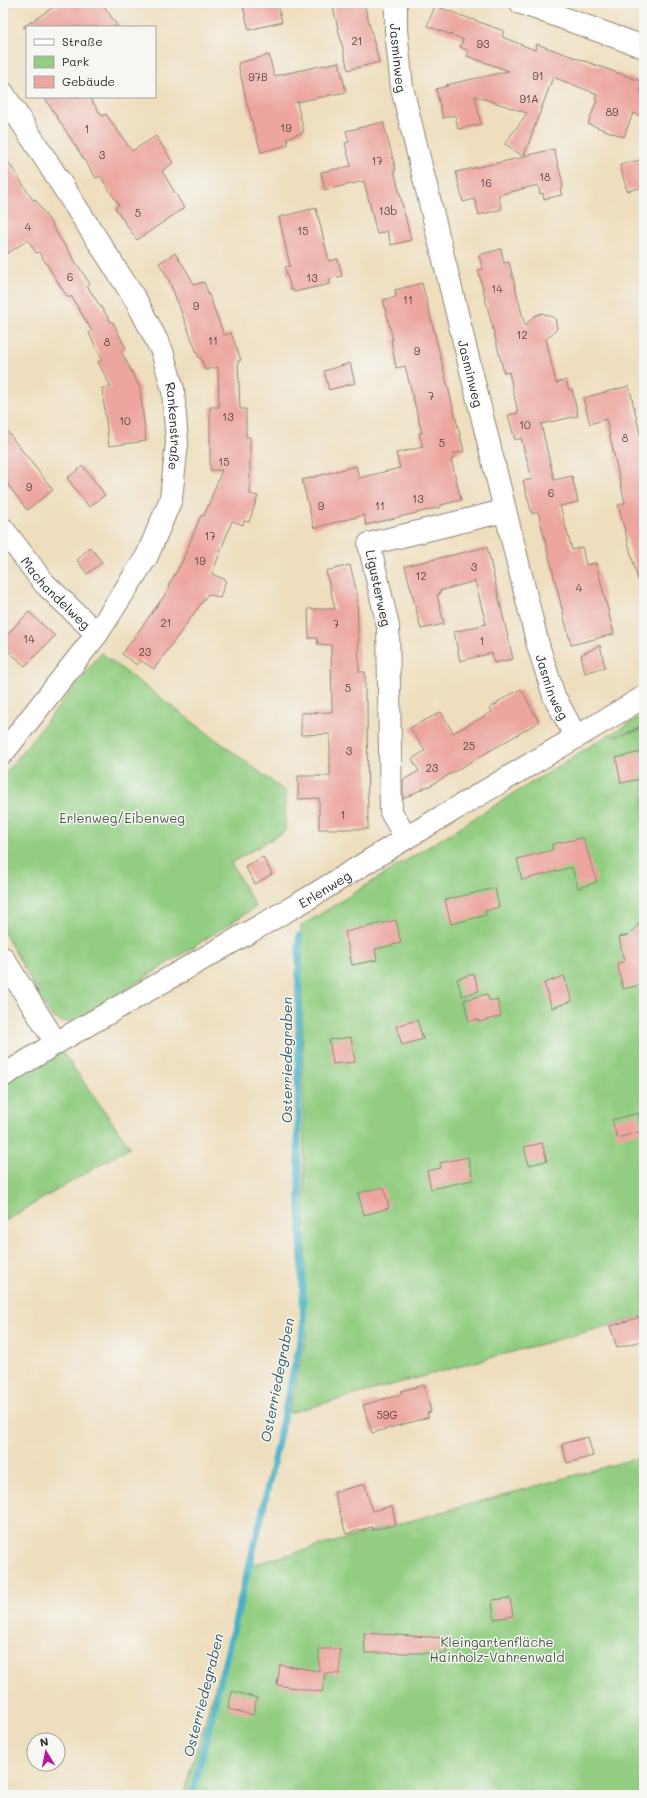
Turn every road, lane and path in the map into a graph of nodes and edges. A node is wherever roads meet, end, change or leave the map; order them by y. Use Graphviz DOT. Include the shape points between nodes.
graph roads {
  1 [pos="396,3"];
  2 [pos="521,3"];
  3 [pos="644,47"];
  4 [pos="3,93"];
  5 [pos="504,510"];
  6 [pos="3,529"];
  7 [pos="97,634"];
  8 [pos="644,697"];
  9 [pos="576,737"];
  10 [pos="3,753"];
  11 [pos="406,838"];
  12 [pos="3,958"];
  13 [pos="56,1043"];
  14 [pos="3,1076"];
  1 -- 5 [label="street, Jasminweg" via="402,88"];
  2 -- 3 [label="street"];
  4 -- 7 [label="street, Rankenstraße" via="137,302 162,350 173,390 177,443 171,499 147,556"];
  5 -- 9 [label="street, Jasminweg" via="538,645 554,696"];
  5 -- 11 [label="street, Ligusterweg" via="369,544 388,626 391,812"];
  6 -- 7 [label="street, Machandelweg" via="44,584"];
  7 -- 10 [label="street, Rankenstraße"];
  8 -- 9 [label="street, Erlenweg"];
  9 -- 11 [label="street, Erlenweg"];
  11 -- 13 [label="street, Erlenweg" via="307,899"];
  12 -- 13 [label="street"];
  13 -- 14 [label="street, Erlenweg"];
}
